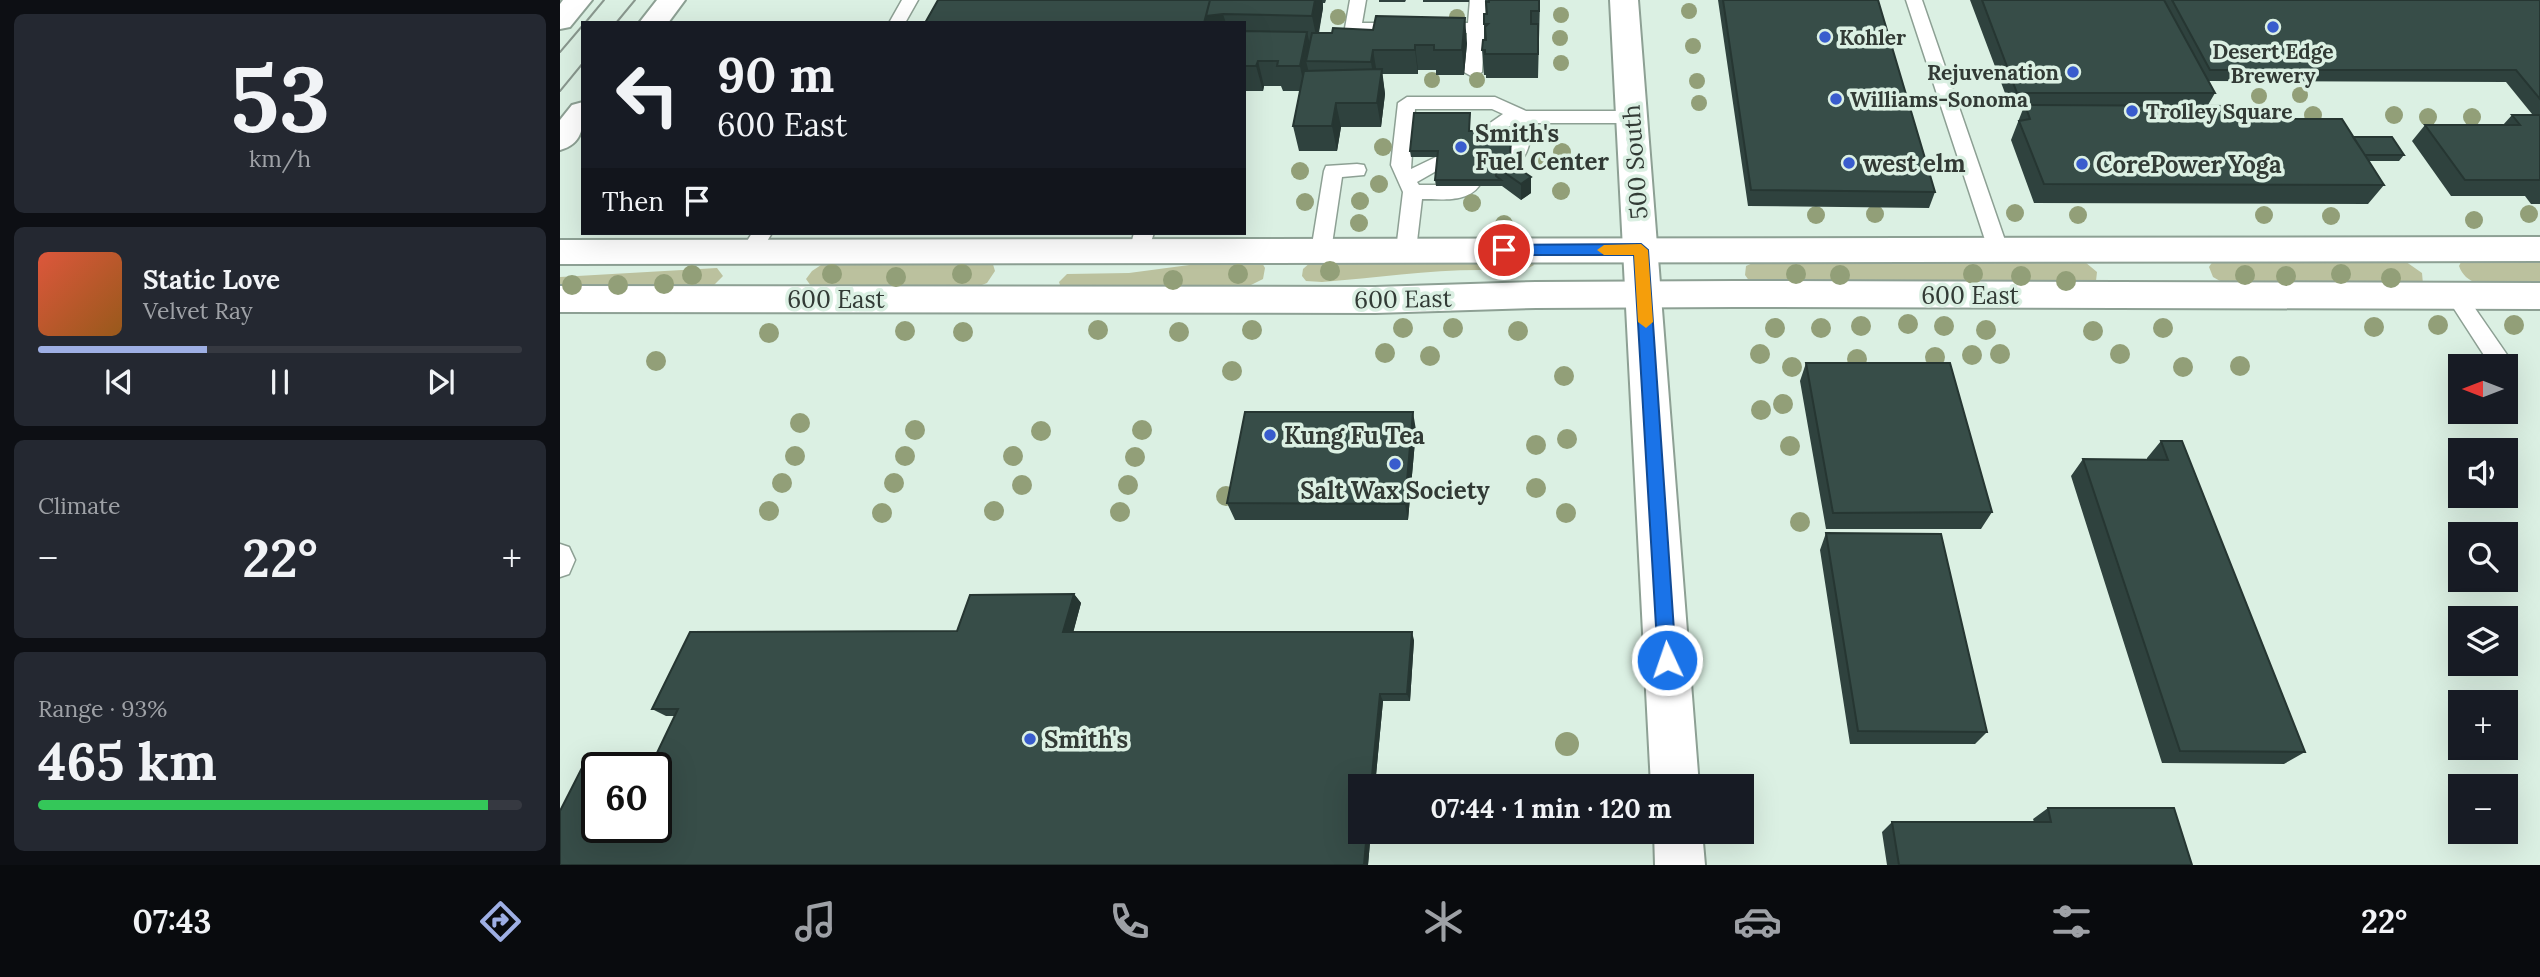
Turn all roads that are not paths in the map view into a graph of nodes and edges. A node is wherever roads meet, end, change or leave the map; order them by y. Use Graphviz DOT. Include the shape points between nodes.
graph roads {
  1 [pos="578,0"];
  2 [pos="671,0"];
  3 [pos="910,0"];
  4 [pos="1358,0"];
  5 [pos="1478,0"];
  6 [pos="1624,0"];
  7 [pos="1914,0"];
  8 [pos="560,21"];
  9 [pos="655,21"];
  10 [pos="898,21"];
  11 [pos="1476,28"];
  12 [pos="1473,72"];
  13 [pos="581,114"];
  14 [pos="1520,116"];
  15 [pos="1632,117"];
  16 [pos="1479,137"];
  17 [pos="560,140"];
  18 [pos="1510,159"];
  19 [pos="1438,162"];
  20 [pos="1357,170"];
  21 [pos="1410,185"];
  22 [pos="1469,186"];
  23 [pos="1141,242"];
  24 [pos="760,245"];
  25 [pos="1998,249"];
  26 [pos="2141,249"];
  27 [pos="2425,249"];
  28 [pos="2540,249"];
  29 [pos="1406,250"];
  30 [pos="1641,250"];
  31 [pos="1040,251"];
  32 [pos="1308,251"];
  33 [pos="560,252"];
  34 [pos="1644,295"];
  35 [pos="2162,296"];
  36 [pos="2456,296"];
  37 [pos="2540,296"];
  38 [pos="560,299"];
  39 [pos="739,299"];
  40 [pos="1021,300"];
  41 [pos="1286,300"];
  42 [pos="2495,354"];
  43 [pos="560,555"];
  44 [pos="560,566"];
  45 [pos="1674,774"];
  46 [pos="1679,844"];
  47 [pos="1680,865"];
  1 -- 8 [label="street"];
  2 -- 9 [label="street"];
  3 -- 10 [label="lane"];
  4 -- 11 [label="lane" via="1347,31"];
  5 -- 11 [label="lane"];
  6 -- 15 [label="street, 500 South"];
  7 -- 25 [label="lane"];
  11 -- 12 [label="lane"];
  13 -- 17 [label="street"];
  14 -- 15 [label="lane"];
  14 -- 16 [label="lane"];
  14 -- 18 [label="lane" via="1521,148"];
  14 -- 21 [label="lane" via="1495,103 1407,103 1400,165"];
  15 -- 30 [label="street, 500 South"];
  19 -- 21 [label="lane"];
  20 -- 32 [label="lane" via="1333,171"];
  21 -- 22 [label="lane" via="1457,192"];
  21 -- 29 [label="lane"];
  23 -- 31 [label="street, 600 East"];
  23 -- 32 [label="street, 600 East"];
  24 -- 31 [label="street, 600 East"];
  24 -- 33 [label="street, 600 East"];
  24 -- 39 [label="street"];
  25 -- 26 [label="street, 600 East"];
  25 -- 30 [label="street, 600 East"];
  26 -- 27 [label="street, 600 East"];
  26 -- 35 [label="street"];
  27 -- 28 [label="street, 600 East"];
  27 -- 36 [label="street"];
  29 -- 30 [label="street, 600 East"];
  29 -- 32 [label="street, 600 East"];
  30 -- 34 [label="street, 500 South"];
  31 -- 40 [label="street"];
  32 -- 41 [label="street"];
  34 -- 35 [label="street, 600 East"];
  34 -- 41 [label="street, 600 East"];
  34 -- 45 [label="street, 500 South"];
  35 -- 36 [label="street, 600 East"];
  36 -- 37 [label="street, 600 East"];
  36 -- 42 [label="lane"];
  38 -- 39 [label="street, 600 East"];
  39 -- 40 [label="street, 600 East"];
  40 -- 41 [label="street, 600 East"];
  43 -- 44 [label="lane"];
  46 -- 47 [label="street"];
}
